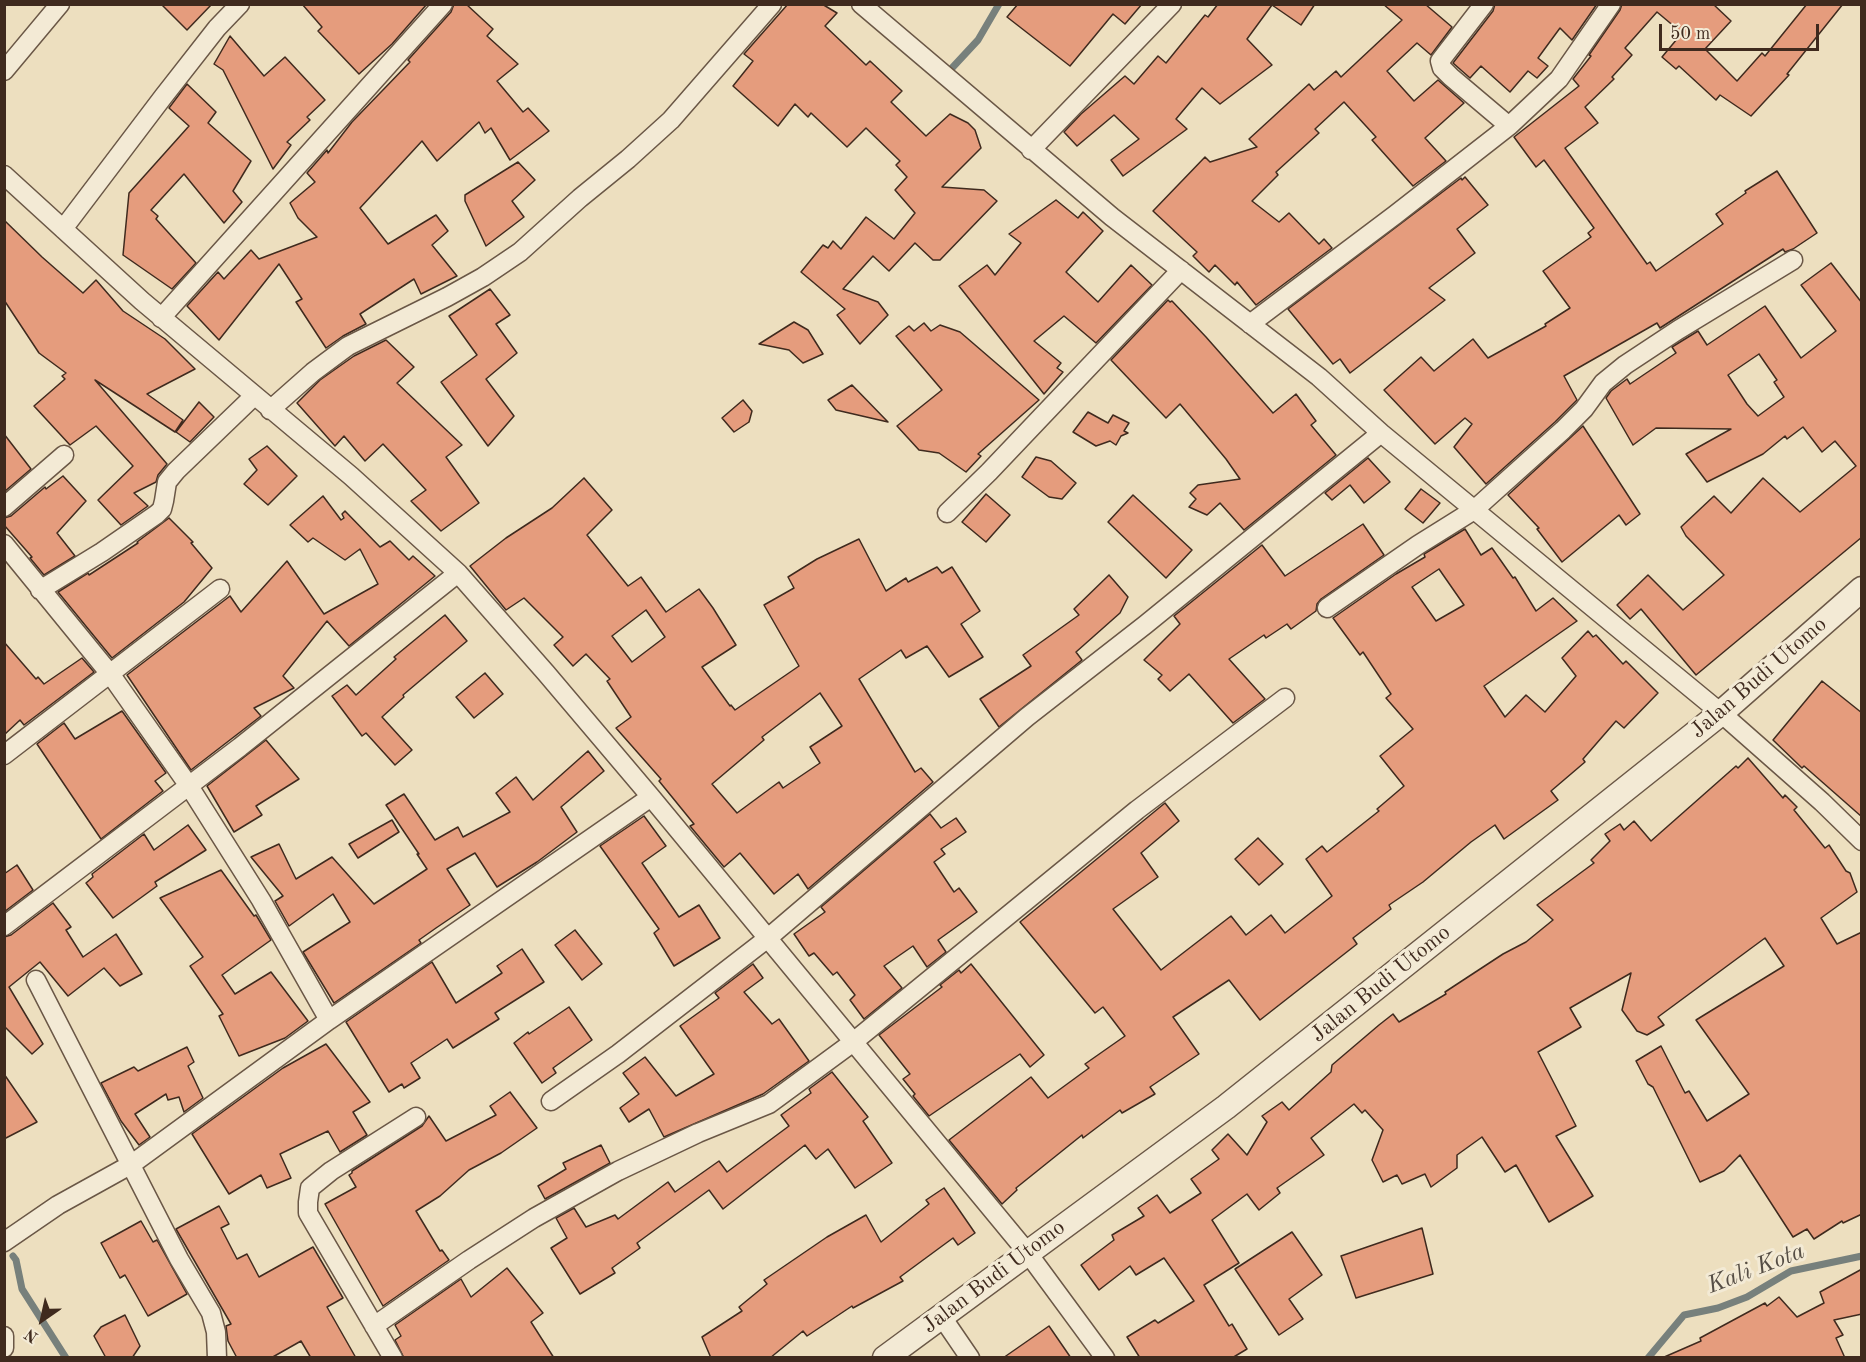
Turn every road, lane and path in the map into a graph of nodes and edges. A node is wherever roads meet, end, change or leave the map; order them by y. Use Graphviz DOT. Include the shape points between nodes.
graph roads {
  1 [pos="60,4"];
  2 [pos="240,4"];
  3 [pos="443,4"];
  4 [pos="772,4"];
  5 [pos="861,4"];
  6 [pos="1172,4"];
  7 [pos="1484,4"];
  8 [pos="1611,4"];
  9 [pos="4,71"];
  10 [pos="1509,126"];
  11 [pos="1031,150"];
  12 [pos="4,175"];
  13 [pos="63,229"];
  14 [pos="1793,261"];
  15 [pos="1181,270"];
  16 [pos="161,318"];
  17 [pos="1250,324"];
  18 [pos="254,396"];
  19 [pos="270,410"];
  20 [pos="1382,433"];
  21 [pos="64,455"];
  22 [pos="4,507"];
  23 [pos="1474,510"];
  24 [pos="947,513"];
  25 [pos="4,544"];
  26 [pos="458,573"];
  27 [pos="220,589"];
  28 [pos="1862,589"];
  29 [pos="40,590"];
  30 [pos="1327,608"];
  31 [pos="111,675"];
  32 [pos="1285,698"];
  33 [pos="1721,713"];
  34 [pos="4,754"];
  35 [pos="189,786"];
  36 [pos="651,797"];
  37 [pos="1862,841"];
  38 [pos="4,926"];
  39 [pos="768,938"];
  40 [pos="36,980"];
  41 [pos="329,1020"];
  42 [pos="852,1043"];
  43 [pos="551,1101"];
  44 [pos="416,1117"];
  45 [pos="132,1164"];
  46 [pos="4,1242"];
  47 [pos="1027,1252"];
  48 [pos="942,1317"];
  49 [pos="375,1326"];
  50 [pos="4,1335"];
  51 [pos="4,1348"];
  52 [pos="216,1358"];
  53 [pos="393,1358"];
  54 [pos="885,1358"];
  55 [pos="970,1358"];
  56 [pos="1105,1358"];
  1 -- 9 [label="street"];
  2 -- 13 [label="street" via="217,28"];
  3 -- 16 [label="street"];
  4 -- 19 [label="street" via="671,120 520,252 447,297 348,346"];
  5 -- 11 [label="street"];
  6 -- 11 [label="street"];
  7 -- 10 [label="street" via="1440,61 1451,77"];
  8 -- 10 [label="street" via="1558,79"];
  10 -- 17 [label="street"];
  11 -- 15 [label="street"];
  12 -- 13 [label="street"];
  13 -- 16 [label="street"];
  14 -- 23 [label="street" via="1625,364 1603,383 1563,430"];
  15 -- 17 [label="street"];
  15 -- 24 [label="street"];
  16 -- 18 [label="street"];
  17 -- 20 [label="street" via="1319,376"];
  18 -- 19 [label="street"];
  18 -- 29 [label="street" via="176,471 167,482 162,509 157,514"];
  19 -- 26 [label="street" via="351,476"];
  20 -- 23 [label="street"];
  20 -- 39 [label="street" via="1027,717"];
  21 -- 22 [label="street"];
  23 -- 30 [label="street"];
  23 -- 33 [label="street"];
  25 -- 29 [label="street"];
  26 -- 35 [label="street"];
  26 -- 36 [label="street"];
  27 -- 31 [label="street"];
  28 -- 33 [label="street, Jalan Budi Utomo"];
  29 -- 31 [label="street"];
  31 -- 34 [label="street"];
  31 -- 35 [label="street"];
  32 -- 42 [label="street" via="1137,810"];
  33 -- 37 [label="street"];
  33 -- 47 [label="street, Jalan Budi Utomo" via="1226,1107"];
  35 -- 38 [label="street"];
  35 -- 41 [label="street" via="261,900"];
  36 -- 39 [label="street"];
  36 -- 41 [label="street"];
  39 -- 42 [label="street"];
  39 -- 43 [label="street"];
  40 -- 45 [label="street"];
  41 -- 45 [label="street"];
  42 -- 47 [label="street"];
  42 -- 49 [label="street" via="769,1104 618,1171 534,1218"];
  44 -- 49 [label="street" via="310,1188 308,1213"];
  45 -- 46 [label="street" via="58,1205"];
  45 -- 52 [label="street" via="179,1259 211,1312"];
  47 -- 48 [label="street, Jalan Budi Utomo"];
  47 -- 56 [label="street"];
  48 -- 54 [label="street, Jalan Budi Utomo"];
  48 -- 55 [label="street"];
  49 -- 53 [label="street"];
  50 -- 51 [label="street"];
}
